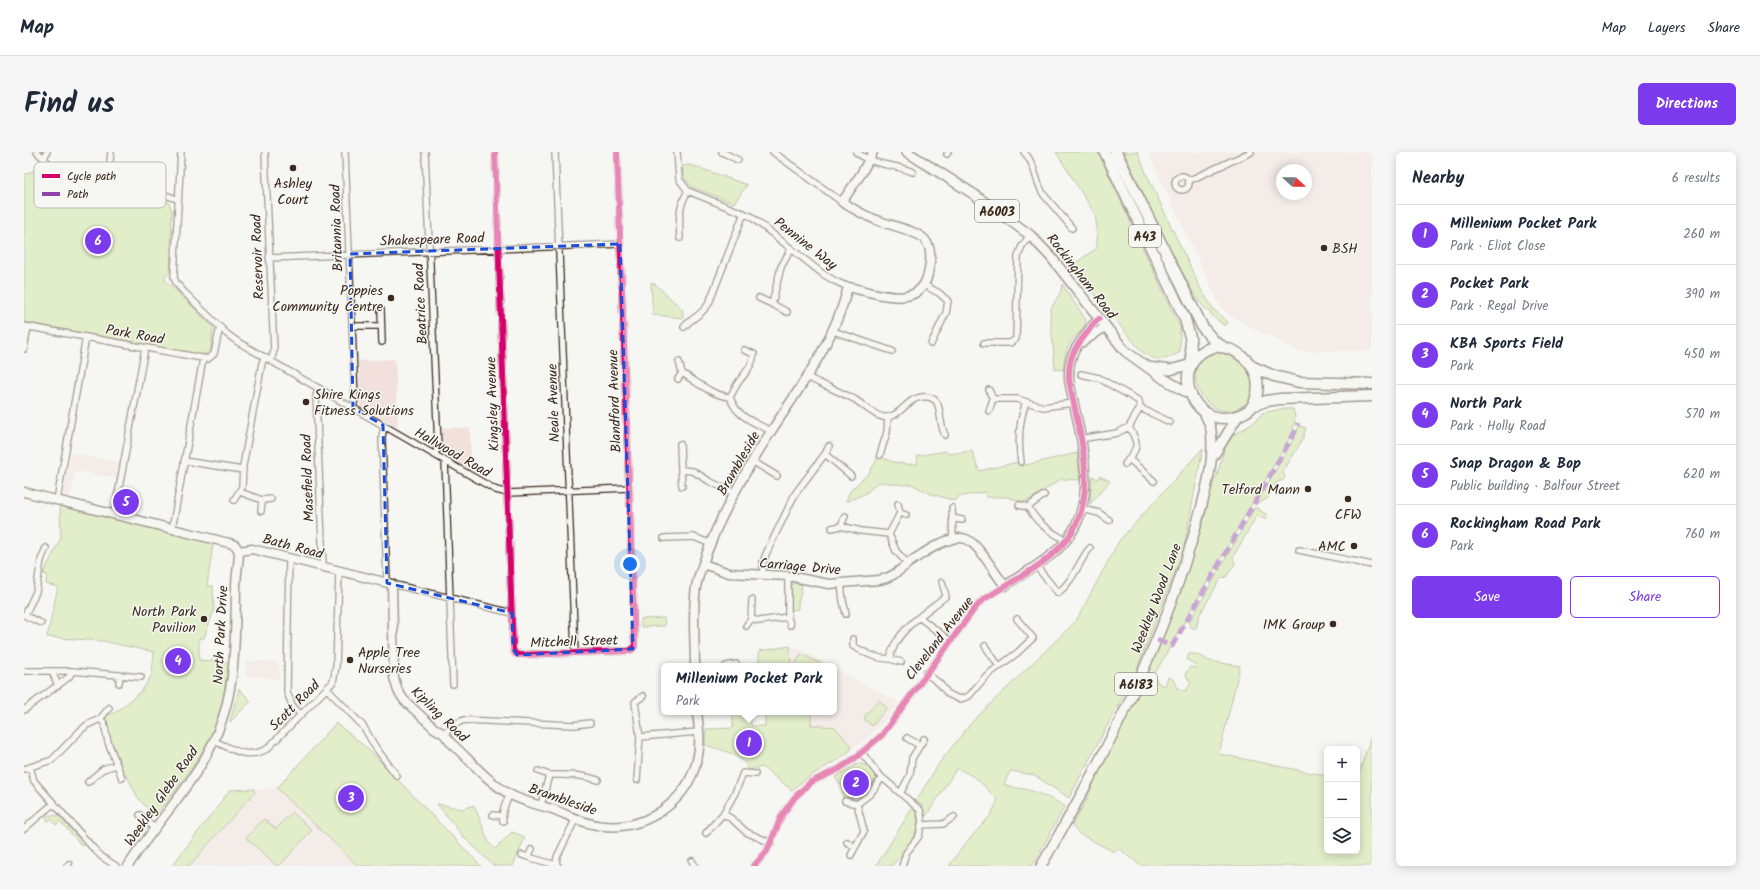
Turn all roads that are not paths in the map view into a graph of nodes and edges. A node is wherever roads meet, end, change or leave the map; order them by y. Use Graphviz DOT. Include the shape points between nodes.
graph roads {
  1 [pos="37,152"];
  2 [pos="47,152"];
  3 [pos="111,152"];
  4 [pos="181,152"];
  5 [pos="265,152"];
  6 [pos="345,152"];
  7 [pos="426,152"];
  8 [pos="495,152"];
  9 [pos="555,152"];
  10 [pos="617,152"];
  11 [pos="677,152"];
  12 [pos="722,152"];
  13 [pos="773,152"];
  14 [pos="856,152"];
  15 [pos="1024,152"];
  16 [pos="1105,152"];
  17 [pos="1116,152"];
  18 [pos="1250,152"];
  19 [pos="910,153"];
  20 [pos="731,154"];
  21 [pos="872,154"];
  22 [pos="44,158"];
  23 [pos="738,160"];
  24 [pos="48,162"];
  25 [pos="110,162"];
  26 [pos="913,172"];
  27 [pos="1188,181"];
  28 [pos="688,191"];
  29 [pos="166,195"];
  30 [pos="177,199"];
  31 [pos="842,202"];
  32 [pos="744,213"];
  33 [pos="1072,228"];
  34 [pos="1030,235"];
  35 [pos="680,238"];
  36 [pos="620,244"];
  37 [pos="559,246"];
  38 [pos="498,248"];
  39 [pos="791,248"];
  40 [pos="429,252"];
  41 [pos="350,254"];
  42 [pos="269,258"];
  43 [pos="924,285"];
  44 [pos="848,286"];
  45 [pos="759,298"];
  46 [pos="772,304"];
  47 [pos="381,310"];
  48 [pos="787,312"];
  49 [pos="1099,319"];
  50 [pos="26,326"];
  51 [pos="352,326"];
  52 [pos="381,326"];
  53 [pos="684,327"];
  54 [pos="1105,327"];
  55 [pos="221,328"];
  56 [pos="833,331"];
  57 [pos="86,337"];
  58 [pos="382,342"];
  59 [pos="887,342"];
  60 [pos="984,343"];
  61 [pos="931,344"];
  62 [pos="1076,347"];
  63 [pos="1223,347"];
  64 [pos="145,348"];
  65 [pos="24,349"];
  66 [pos="884,349"];
  67 [pos="744,350"];
  68 [pos="892,351"];
  69 [pos="265,357"];
  70 [pos="203,359"];
  71 [pos="271,360"];
  72 [pos="679,362"];
  73 [pos="1192,363"];
  74 [pos="1143,366"];
  75 [pos="1252,366"];
  76 [pos="682,373"];
  77 [pos="1081,374"];
  78 [pos="807,377"];
  79 [pos="678,379"];
  80 [pos="1372,384"];
  81 [pos="318,388"];
  82 [pos="989,390"];
  83 [pos="855,392"];
  84 [pos="1190,394"];
  85 [pos="1372,396"];
  86 [pos="730,397"];
  87 [pos="852,398"];
  88 [pos="993,399"];
  89 [pos="1026,402"];
  90 [pos="1073,403"];
  91 [pos="1252,406"];
  92 [pos="353,408"];
  93 [pos="1140,408"];
  94 [pos="1203,410"];
  95 [pos="989,411"];
  96 [pos="1238,416"];
  97 [pos="888,417"];
  98 [pos="1170,422"];
  99 [pos="384,426"];
  100 [pos="1129,427"];
  101 [pos="771,431"];
  102 [pos="945,435"];
  103 [pos="1080,439"];
  104 [pos="680,444"];
  105 [pos="829,446"];
  106 [pos="825,454"];
  107 [pos="435,455"];
  108 [pos="880,455"];
  109 [pos="184,460"];
  110 [pos="1212,460"];
  111 [pos="445,461"];
  112 [pos="752,461"];
  113 [pos="1021,462"];
  114 [pos="243,468"];
  115 [pos="681,470"];
  116 [pos="777,476"];
  117 [pos="851,476"];
  118 [pos="1154,481"];
  119 [pos="682,486"];
  120 [pos="629,488"];
  121 [pos="569,490"];
  122 [pos="24,492"];
  123 [pos="240,492"];
  124 [pos="508,493"];
  125 [pos="734,493"];
  126 [pos="1044,495"];
  127 [pos="271,499"];
  128 [pos="57,500"];
  129 [pos="234,500"];
  130 [pos="262,500"];
  131 [pos="898,504"];
  132 [pos="1019,505"];
  133 [pos="1028,507"];
  134 [pos="952,508"];
  135 [pos="1082,509"];
  136 [pos="261,510"];
  137 [pos="900,513"];
  138 [pos="114,515"];
  139 [pos="906,515"];
  140 [pos="845,516"];
  141 [pos="952,518"];
  142 [pos="962,520"];
  143 [pos="1109,520"];
  144 [pos="842,526"];
  145 [pos="832,528"];
  146 [pos="172,529"];
  147 [pos="889,534"];
  148 [pos="664,538"];
  149 [pos="953,539"];
  150 [pos="1066,541"];
  151 [pos="711,544"];
  152 [pos="46,548"];
  153 [pos="1090,548"];
  154 [pos="1299,550"];
  155 [pos="239,551"];
  156 [pos="289,558"];
  157 [pos="703,564"];
  158 [pos="908,564"];
  159 [pos="1372,565"];
  160 [pos="1036,566"];
  161 [pos="323,567"];
  162 [pos="339,571"];
  163 [pos="762,575"];
  164 [pos="788,576"];
  165 [pos="942,582"];
  166 [pos="841,583"];
  167 [pos="390,584"];
  168 [pos="1005,586"];
  169 [pos="946,596"];
  170 [pos="953,596"];
  171 [pos="451,599"];
  172 [pos="752,600"];
  173 [pos="512,613"];
  174 [pos="846,614"];
  175 [pos="24,615"];
  176 [pos="788,617"];
  177 [pos="919,617"];
  178 [pos="751,619"];
  179 [pos="1017,619"];
  180 [pos="41,623"];
  181 [pos="790,625"];
  182 [pos="746,626"];
  183 [pos="854,639"];
  184 [pos="950,641"];
  185 [pos="985,646"];
  186 [pos="633,649"];
  187 [pos="575,652"];
  188 [pos="515,654"];
  189 [pos="890,659"];
  190 [pos="900,662"];
  191 [pos="695,663"];
  192 [pos="999,666"];
  193 [pos="24,671"];
  194 [pos="52,671"];
  195 [pos="72,671"];
  196 [pos="926,673"];
  197 [pos="120,675"];
  198 [pos="141,677"];
  199 [pos="119,683"];
  200 [pos="453,684"];
  201 [pos="58,686"];
  202 [pos="327,689"];
  203 [pos="643,696"];
  204 [pos="109,708"];
  205 [pos="24,710"];
  206 [pos="301,715"];
  207 [pos="697,715"];
  208 [pos="100,719"];
  209 [pos="590,723"];
  210 [pos="698,732"];
  211 [pos="444,734"];
  212 [pos="640,737"];
  213 [pos="907,738"];
  214 [pos="924,739"];
  215 [pos="214,741"];
  216 [pos="919,745"];
  217 [pos="862,753"];
  218 [pos="116,765"];
  219 [pos="27,768"];
  220 [pos="538,771"];
  221 [pos="756,774"];
  222 [pos="549,775"];
  223 [pos="397,776"];
  224 [pos="122,778"];
  225 [pos="882,778"];
  226 [pos="598,780"];
  227 [pos="637,780"];
  228 [pos="88,782"];
  229 [pos="901,792"];
  230 [pos="510,794"];
  231 [pos="845,801"];
  232 [pos="54,803"];
  233 [pos="857,804"];
  234 [pos="541,805"];
  235 [pos="723,814"];
  236 [pos="140,815"];
  237 [pos="493,815"];
  238 [pos="954,817"];
  239 [pos="576,818"];
  240 [pos="921,825"];
  241 [pos="154,828"];
  242 [pos="24,829"];
  243 [pos="706,833"];
  244 [pos="847,842"];
  245 [pos="771,843"];
  246 [pos="855,847"];
  247 [pos="532,849"];
  248 [pos="522,855"];
  249 [pos="851,855"];
  250 [pos="528,857"];
  251 [pos="557,865"];
  252 [pos="116,866"];
  253 [pos="128,866"];
  254 [pos="754,866"];
  255 [pos="902,866"];
  256 [pos="1041,866"];
  1 -- 22 [label="street"];
  2 -- 22 [label="street"];
  3 -- 25 [label="street"];
  4 -- 30 [label="street"];
  5 -- 42 [label="street, Reservoir Road"];
  6 -- 41 [label="street, Britannia Road"];
  7 -- 40 [label="street, Beatrice Road"];
  8 -- 38 [label="street, Kingsley Avenue"];
  9 -- 37 [label="street, Neale Avenue"];
  10 -- 36 [label="street, Blandford Avenue"];
  11 -- 28 [label="street" via="679,179"];
  12 -- 20 [label="street"];
  13 -- 31 [label="street"];
  14 -- 21 [label="street"];
  15 -- 33 [label="street" via="1033,166 1044,195"];
  16 -- 73 [label="highway, A43" via="1185,319 1190,337"];
  17 -- 63 [label="highway, A43" via="1203,328"];
  18 -- 27 [label="street"];
  19 -- 34 [label="main road, Rockingham Road / A6003"];
  20 -- 23 [label="street"];
  21 -- 26 [label="street" via="879,164"];
  21 -- 31 [label="street"];
  22 -- 24 [label="street"];
  28 -- 32 [label="street, Pennine Way"];
  28 -- 35 [label="street" via="680,209"];
  29 -- 30 [label="street"];
  30 -- 55 [label="street, Hallwood Road" via="174,277 176,283"];
  31 -- 43 [label="street" via="874,220 912,232 925,239 931,253 928,278"];
  32 -- 39 [label="street, Pennine Way"];
  32 -- 53 [label="street" via="709,303 702,313"];
  34 -- 49 [label="main road, Rockingham Road / A6003" via="1051,257"];
  34 -- 60 [label="street" via="1018,256 1016,340 1010,344"];
  36 -- 37 [label="street, Shakespeare Road"];
  36 -- 120 [label="street, Blandford Avenue"];
  37 -- 38 [label="street, Shakespeare Road"];
  37 -- 121 [label="street, Neale Avenue"];
  38 -- 40 [label="street, Shakespeare Road"];
  38 -- 124 [label="street, Kingsley Avenue"];
  39 -- 44 [label="street, Pennine Way" via="823,274"];
  39 -- 46 [label="street" via="781,267"];
  40 -- 41 [label="street, Shakespeare Road"];
  40 -- 107 [label="street, Beatrice Road" via="438,446"];
  41 -- 42 [label="street, Shakespeare Road"];
  41 -- 51 [label="street, Britannia Road"];
  42 -- 71 [label="street, Reservoir Road" via="274,351"];
  43 -- 44 [label="street, Pennine Way" via="906,297"];
  43 -- 61 [label="street" via="939,292 948,301 946,313"];
  44 -- 56 [label="street, Brambleside"];
  45 -- 46 [label="street"];
  46 -- 48 [label="street"];
  47 -- 52 [label="street"];
  49 -- 54 [label="main road, Rockingham Road / A6003"];
  49 -- 62 [label="street, Cleveland Avenue"];
  50 -- 57 [label="street, Park Road"];
  50 -- 65 [label="street"];
  51 -- 52 [label="street"];
  51 -- 92 [label="street, Britannia Road" via="355,404"];
  52 -- 58 [label="street"];
  54 -- 62 [label="street"];
  54 -- 74 [label="main road, Rockingham Road / A6003" via="1125,351"];
  55 -- 69 [label="street, Hallwood Road" via="238,342"];
  55 -- 70 [label="street" via="214,354 208,359"];
  56 -- 66 [label="street"];
  56 -- 78 [label="street, Brambleside"];
  57 -- 64 [label="street, Park Road"];
  57 -- 128 [label="street"];
  59 -- 66 [label="street"];
  62 -- 90 [label="street, Cleveland Avenue" via="1069,366"];
  63 -- 73 [label="highway" via="1203,351"];
  63 -- 75 [label="highway, A43" via="1239,354"];
  64 -- 70 [label="street, Park Road"];
  64 -- 138 [label="street"];
  66 -- 68 [label="street"];
  67 -- 86 [label="street" via="756,354 748,372 739,381"];
  69 -- 71 [label="street, Hallwood Road"];
  69 -- 114 [label="street"];
  70 -- 109 [label="street"];
  71 -- 81 [label="street, Hallwood Road"];
  72 -- 76 [label="street"];
  73 -- 74 [label="main road" via="1170,370"];
  73 -- 84 [label="highway, A43" via="1188,379"];
  74 -- 84 [label="main road, Rockingham Road / A6003"];
  75 -- 80 [label="highway, A43" via="1274,376 1299,382"];
  75 -- 91 [label="highway" via="1258,390"];
  76 -- 79 [label="street"];
  76 -- 86 [label="street" via="714,393"];
  77 -- 93 [label="street" via="1099,378 1132,396 1139,401"];
  78 -- 87 [label="street"];
  78 -- 101 [label="street, Brambleside"];
  81 -- 92 [label="street, Hallwood Road"];
  81 -- 161 [label="street, Masefield Road" via="316,396"];
  82 -- 88 [label="street"];
  83 -- 87 [label="street"];
  84 -- 94 [label="highway"];
  85 -- 91 [label="highway" via="1280,399"];
  86 -- 101 [label="street" via="732,405 739,413"];
  87 -- 97 [label="street" via="879,416"];
  88 -- 89 [label="street" via="1018,399"];
  88 -- 95 [label="street"];
  89 -- 90 [label="street" via="1049,407"];
  89 -- 113 [label="street" via="1018,441"];
  90 -- 103 [label="street, Cleveland Avenue"];
  91 -- 96 [label="highway"];
  92 -- 99 [label="street, Hallwood Road"];
  93 -- 98 [label="street"];
  93 -- 100 [label="street"];
  94 -- 96 [label="highway" via="1219,417"];
  94 -- 110 [label="main road, Weekley Wood Lane / A6183" via="1211,431"];
  96 -- 110 [label="main road, Weekley Wood Lane / A6183"];
  97 -- 102 [label="street" via="896,414 915,398 928,396 936,400"];
  97 -- 108 [label="street" via="887,432"];
  99 -- 107 [label="street, Hallwood Road"];
  99 -- 167 [label="street" via="382,437"];
  100 -- 103 [label="street" via="1112,434"];
  100 -- 118 [label="street" via="1137,442 1135,451 1127,461"];
  101 -- 112 [label="street, Brambleside"];
  103 -- 135 [label="street, Cleveland Avenue" via="1086,476"];
  104 -- 115 [label="street"];
  105 -- 106 [label="street"];
  106 -- 117 [label="street"];
  106 -- 163 [label="street" via="795,494 766,554"];
  107 -- 111 [label="street, Hallwood Road"];
  109 -- 114 [label="street"];
  109 -- 146 [label="street"];
  110 -- 256 [label="main road, Weekley Wood Lane / A6183" via="1194,534 1157,640 1104,750"];
  111 -- 124 [label="street, Hallwood Road" via="496,490"];
  111 -- 171 [label="street"];
  112 -- 116 [label="street"];
  112 -- 125 [label="street, Brambleside"];
  114 -- 123 [label="street"];
  115 -- 119 [label="street"];
  115 -- 125 [label="street" via="694,471 708,481"];
  120 -- 121 [label="street, Hallwood Road"];
  120 -- 186 [label="street, Blandford Avenue" via="635,642"];
  121 -- 124 [label="street, Hallwood Road"];
  121 -- 187 [label="street, Neale Avenue"];
  122 -- 128 [label="street"];
  123 -- 129 [label="street"];
  123 -- 130 [label="street"];
  124 -- 173 [label="street, Kingsley Avenue"];
  125 -- 151 [label="street, Brambleside"];
  126 -- 133 [label="street"];
  127 -- 130 [label="street"];
  128 -- 138 [label="street"];
  130 -- 136 [label="street"];
  131 -- 137 [label="street"];
  132 -- 133 [label="street"];
  133 -- 150 [label="street" via="1036,520"];
  134 -- 141 [label="street"];
  135 -- 143 [label="street"];
  135 -- 150 [label="street, Cleveland Avenue"];
  137 -- 139 [label="street"];
  137 -- 147 [label="street"];
  138 -- 146 [label="street"];
  140 -- 144 [label="street"];
  141 -- 142 [label="street"];
  141 -- 149 [label="street"];
  144 -- 145 [label="street"];
  144 -- 147 [label="street"];
  146 -- 155 [label="street" via="233,544"];
  147 -- 158 [label="street" via="896,551"];
  148 -- 151 [label="street" via="694,537"];
  149 -- 158 [label="street, Carriage Drive" via="929,549"];
  149 -- 168 [label="street" via="964,538 975,546"];
  150 -- 160 [label="street, Cleveland Avenue"];
  151 -- 157 [label="street, Brambleside"];
  152 -- 175 [label="street" via="41,560 36,592"];
  153 -- 160 [label="street" via="1071,580 1058,593"];
  154 -- 159 [label="street"];
  155 -- 156 [label="street, Bath Road" via="252,548"];
  155 -- 215 [label="street, North Park Drive" via="232,679 228,703"];
  156 -- 161 [label="street, Bath Road"];
  156 -- 206 [label="street" via="287,692 292,705"];
  157 -- 163 [label="street, Carriage Drive" via="729,573"];
  157 -- 191 [label="street, Brambleside" via="694,601"];
  158 -- 166 [label="street, Carriage Drive" via="886,579"];
  160 -- 168 [label="street, Cleveland Avenue"];
  161 -- 162 [label="street, Bath Road"];
  162 -- 167 [label="street, Bath Road"];
  162 -- 202 [label="street, Scott Road" via="336,668 333,682"];
  163 -- 164 [label="street, Carriage Drive"];
  164 -- 166 [label="street, Carriage Drive" via="815,582"];
  164 -- 176 [label="street"];
  165 -- 169 [label="street"];
  166 -- 174 [label="street"];
  167 -- 171 [label="street, Bath Road"];
  167 -- 211 [label="street, Kipling Road" via="394,678 398,691 404,700"];
  168 -- 184 [label="street, Cleveland Avenue" via="982,600"];
  169 -- 170 [label="street"];
  169 -- 177 [label="street"];
  171 -- 173 [label="street, Bath Road"];
  171 -- 200 [label="street"];
  172 -- 178 [label="street"];
  173 -- 188 [label="street, Kingsley Avenue"];
  175 -- 180 [label="street"];
  176 -- 178 [label="street" via="759,621"];
  176 -- 181 [label="street"];
  177 -- 184 [label="street"];
  177 -- 189 [label="street" via="899,636"];
  178 -- 182 [label="street"];
  179 -- 192 [label="street" via="1033,638"];
  183 -- 189 [label="street" via="853,646 862,651 875,658"];
  184 -- 196 [label="street, Cleveland Avenue"];
  185 -- 192 [label="street"];
  186 -- 187 [label="street, Mitchell Street"];
  187 -- 188 [label="street, Mitchell Street"];
  189 -- 190 [label="street"];
  192 -- 196 [label="street" via="986,676 969,696 959,699 948,694"];
  193 -- 194 [label="street"];
  194 -- 195 [label="street"];
  194 -- 201 [label="street"];
  195 -- 197 [label="street"];
  195 -- 201 [label="street" via="72,675"];
  196 -- 217 [label="street, Cleveland Avenue" via="882,735"];
  197 -- 198 [label="street"];
  197 -- 199 [label="street"];
  201 -- 205 [label="street"];
  202 -- 206 [label="street, Scott Road"];
  202 -- 223 [label="street" via="363,726"];
  203 -- 212 [label="street" via="635,702"];
  204 -- 208 [label="street"];
  206 -- 215 [label="street, Scott Road" via="267,749 258,754 242,753"];
  207 -- 210 [label="street, Brambleside"];
  208 -- 218 [label="street" via="104,723"];
  208 -- 219 [label="street" via="87,725 52,760"];
  209 -- 211 [label="street" via="574,725 464,720"];
  210 -- 212 [label="street"];
  210 -- 239 [label="street, Brambleside" via="699,746 694,770 682,792 667,808 646,821 623,826 603,826"];
  211 -- 230 [label="street, Kipling Road" via="498,786"];
  212 -- 227 [label="street"];
  213 -- 216 [label="street"];
  214 -- 216 [label="street"];
  215 -- 241 [label="street, Weekley Glebe Road" via="203,762"];
  216 -- 229 [label="street" via="912,758 910,775"];
  217 -- 225 [label="street"];
  217 -- 245 [label="street, Cleveland Avenue" via="839,769 811,782 795,797 785,810"];
  218 -- 224 [label="street"];
  218 -- 228 [label="street" via="104,769"];
  219 -- 232 [label="street"];
  220 -- 222 [label="street"];
  221 -- 235 [label="street" via="743,770 738,787"];
  222 -- 226 [label="street" via="580,775"];
  222 -- 234 [label="street"];
  225 -- 229 [label="street"];
  225 -- 233 [label="street" via="870,794"];
  229 -- 240 [label="street" via="920,810"];
  230 -- 234 [label="street, Brambleside"];
  230 -- 237 [label="street" via="502,818"];
  231 -- 233 [label="street"];
  232 -- 242 [label="street"];
  232 -- 252 [label="street" via="102,857"];
  233 -- 246 [label="street" via="864,831"];
  234 -- 239 [label="street, Brambleside"];
  235 -- 243 [label="street"];
  235 -- 245 [label="street" via="746,832"];
  236 -- 241 [label="street"];
  238 -- 240 [label="street" via="943,824"];
  239 -- 251 [label="street" via="557,857"];
  240 -- 255 [label="street"];
  241 -- 253 [label="street, Weekley Glebe Road"];
  244 -- 246 [label="street"];
  245 -- 254 [label="street, Cleveland Avenue"];
  246 -- 249 [label="street"];
  247 -- 250 [label="street"];
  248 -- 250 [label="street"];
  250 -- 251 [label="street"];
}
